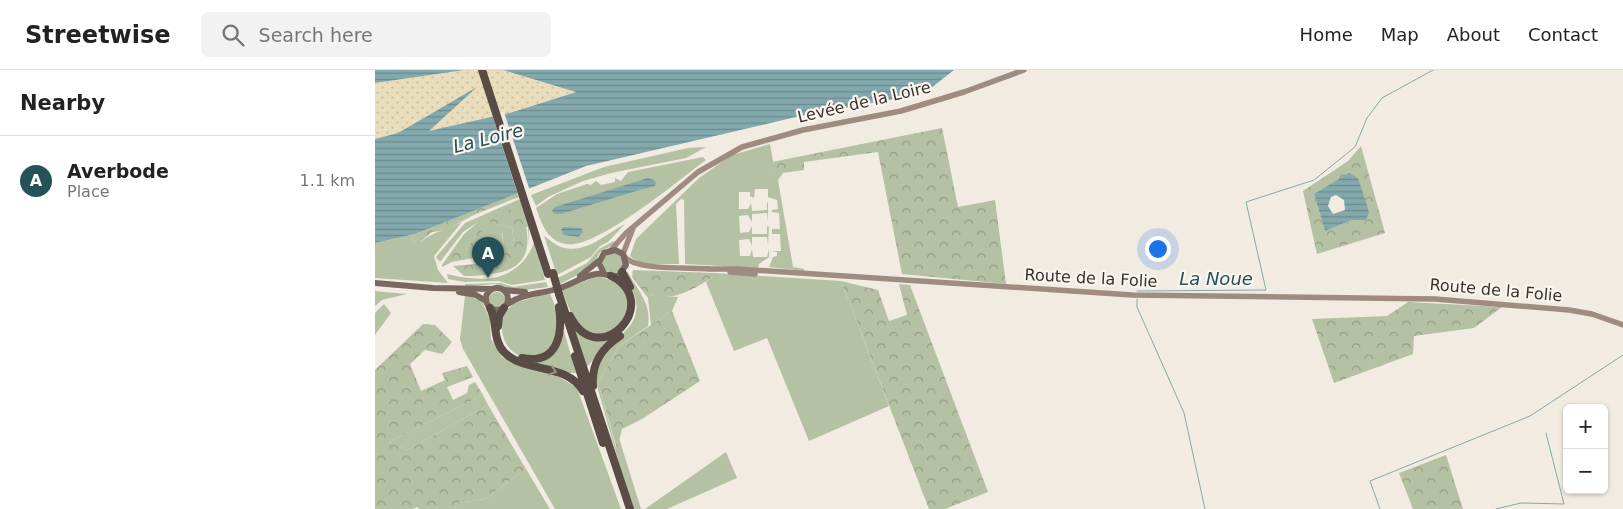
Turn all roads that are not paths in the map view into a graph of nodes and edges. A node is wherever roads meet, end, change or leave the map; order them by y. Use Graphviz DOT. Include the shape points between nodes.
graph roads {
  1 [pos="481,70"];
  2 [pos="486,70"];
  3 [pos="1024,70"];
  4 [pos="528,204"];
  5 [pos="636,224"];
  6 [pos="611,250"];
  7 [pos="624,255"];
  8 [pos="600,260"];
  9 [pos="644,265"];
  10 [pos="624,271"];
  11 [pos="608,275"];
  12 [pos="375,283"];
  13 [pos="433,288"];
  14 [pos="492,289"];
  15 [pos="505,290"];
  16 [pos="557,294"];
  17 [pos="488,305"];
  18 [pos="506,306"];
  19 [pos="559,307"];
  20 [pos="1623,325"];
  21 [pos="595,400"];
  22 [pos="593,412"];
  23 [pos="625,509"];
  24 [pos="630,509"];
  1 -- 4 [label="highway"];
  2 -- 4 [label="highway"];
  3 -- 5 [label="street, Levée de la Loire" via="901,111 803,130 742,146 712,162"];
  4 -- 16 [label="highway, bridge"];
  5 -- 6 [label="street, Levée de la Loire"];
  5 -- 7 [label="street"];
  6 -- 7 [label="main road"];
  6 -- 8 [label="main road"];
  7 -- 9 [label="street, Route de la Folie" via="629,261"];
  7 -- 10 [label="main road"];
  8 -- 11 [label="main road" via="600,267"];
  8 -- 15 [label="main road" via="588,271 562,285 531,292"];
  9 -- 10 [label="street, Route de la Folie"];
  9 -- 20 [label="street, Route de la Folie" via="1132,295 1435,298 1583,312"];
  10 -- 11 [label="main road"];
  10 -- 21 [label="highway" via="635,308 627,328 606,347 595,364 592,378"];
  11 -- 16 [label="highway" via="626,289 631,306 626,323 611,336 593,337 581,331"];
  11 -- 18 [label="main road" via="594,274 547,292 519,298"];
  12 -- 13 [label="main road"];
  13 -- 14 [label="main road"];
  13 -- 17 [label="main road" via="472,294"];
  14 -- 15 [label="main road"];
  14 -- 17 [label="main road" via="487,294"];
  15 -- 18 [label="main road" via="508,296"];
  16 -- 19 [label="highway"];
  16 -- 21 [label="highway"];
  17 -- 18 [label="main road" via="497,311"];
  17 -- 22 [label="highway, one-way" via="494,315 495,336 503,351 515,360 575,380"];
  18 -- 19 [label="highway" via="498,321 501,342 511,354 532,359 549,354 558,341 561,327"];
  19 -- 22 [label="highway"];
  21 -- 24 [label="highway"];
  22 -- 23 [label="highway"];
}
